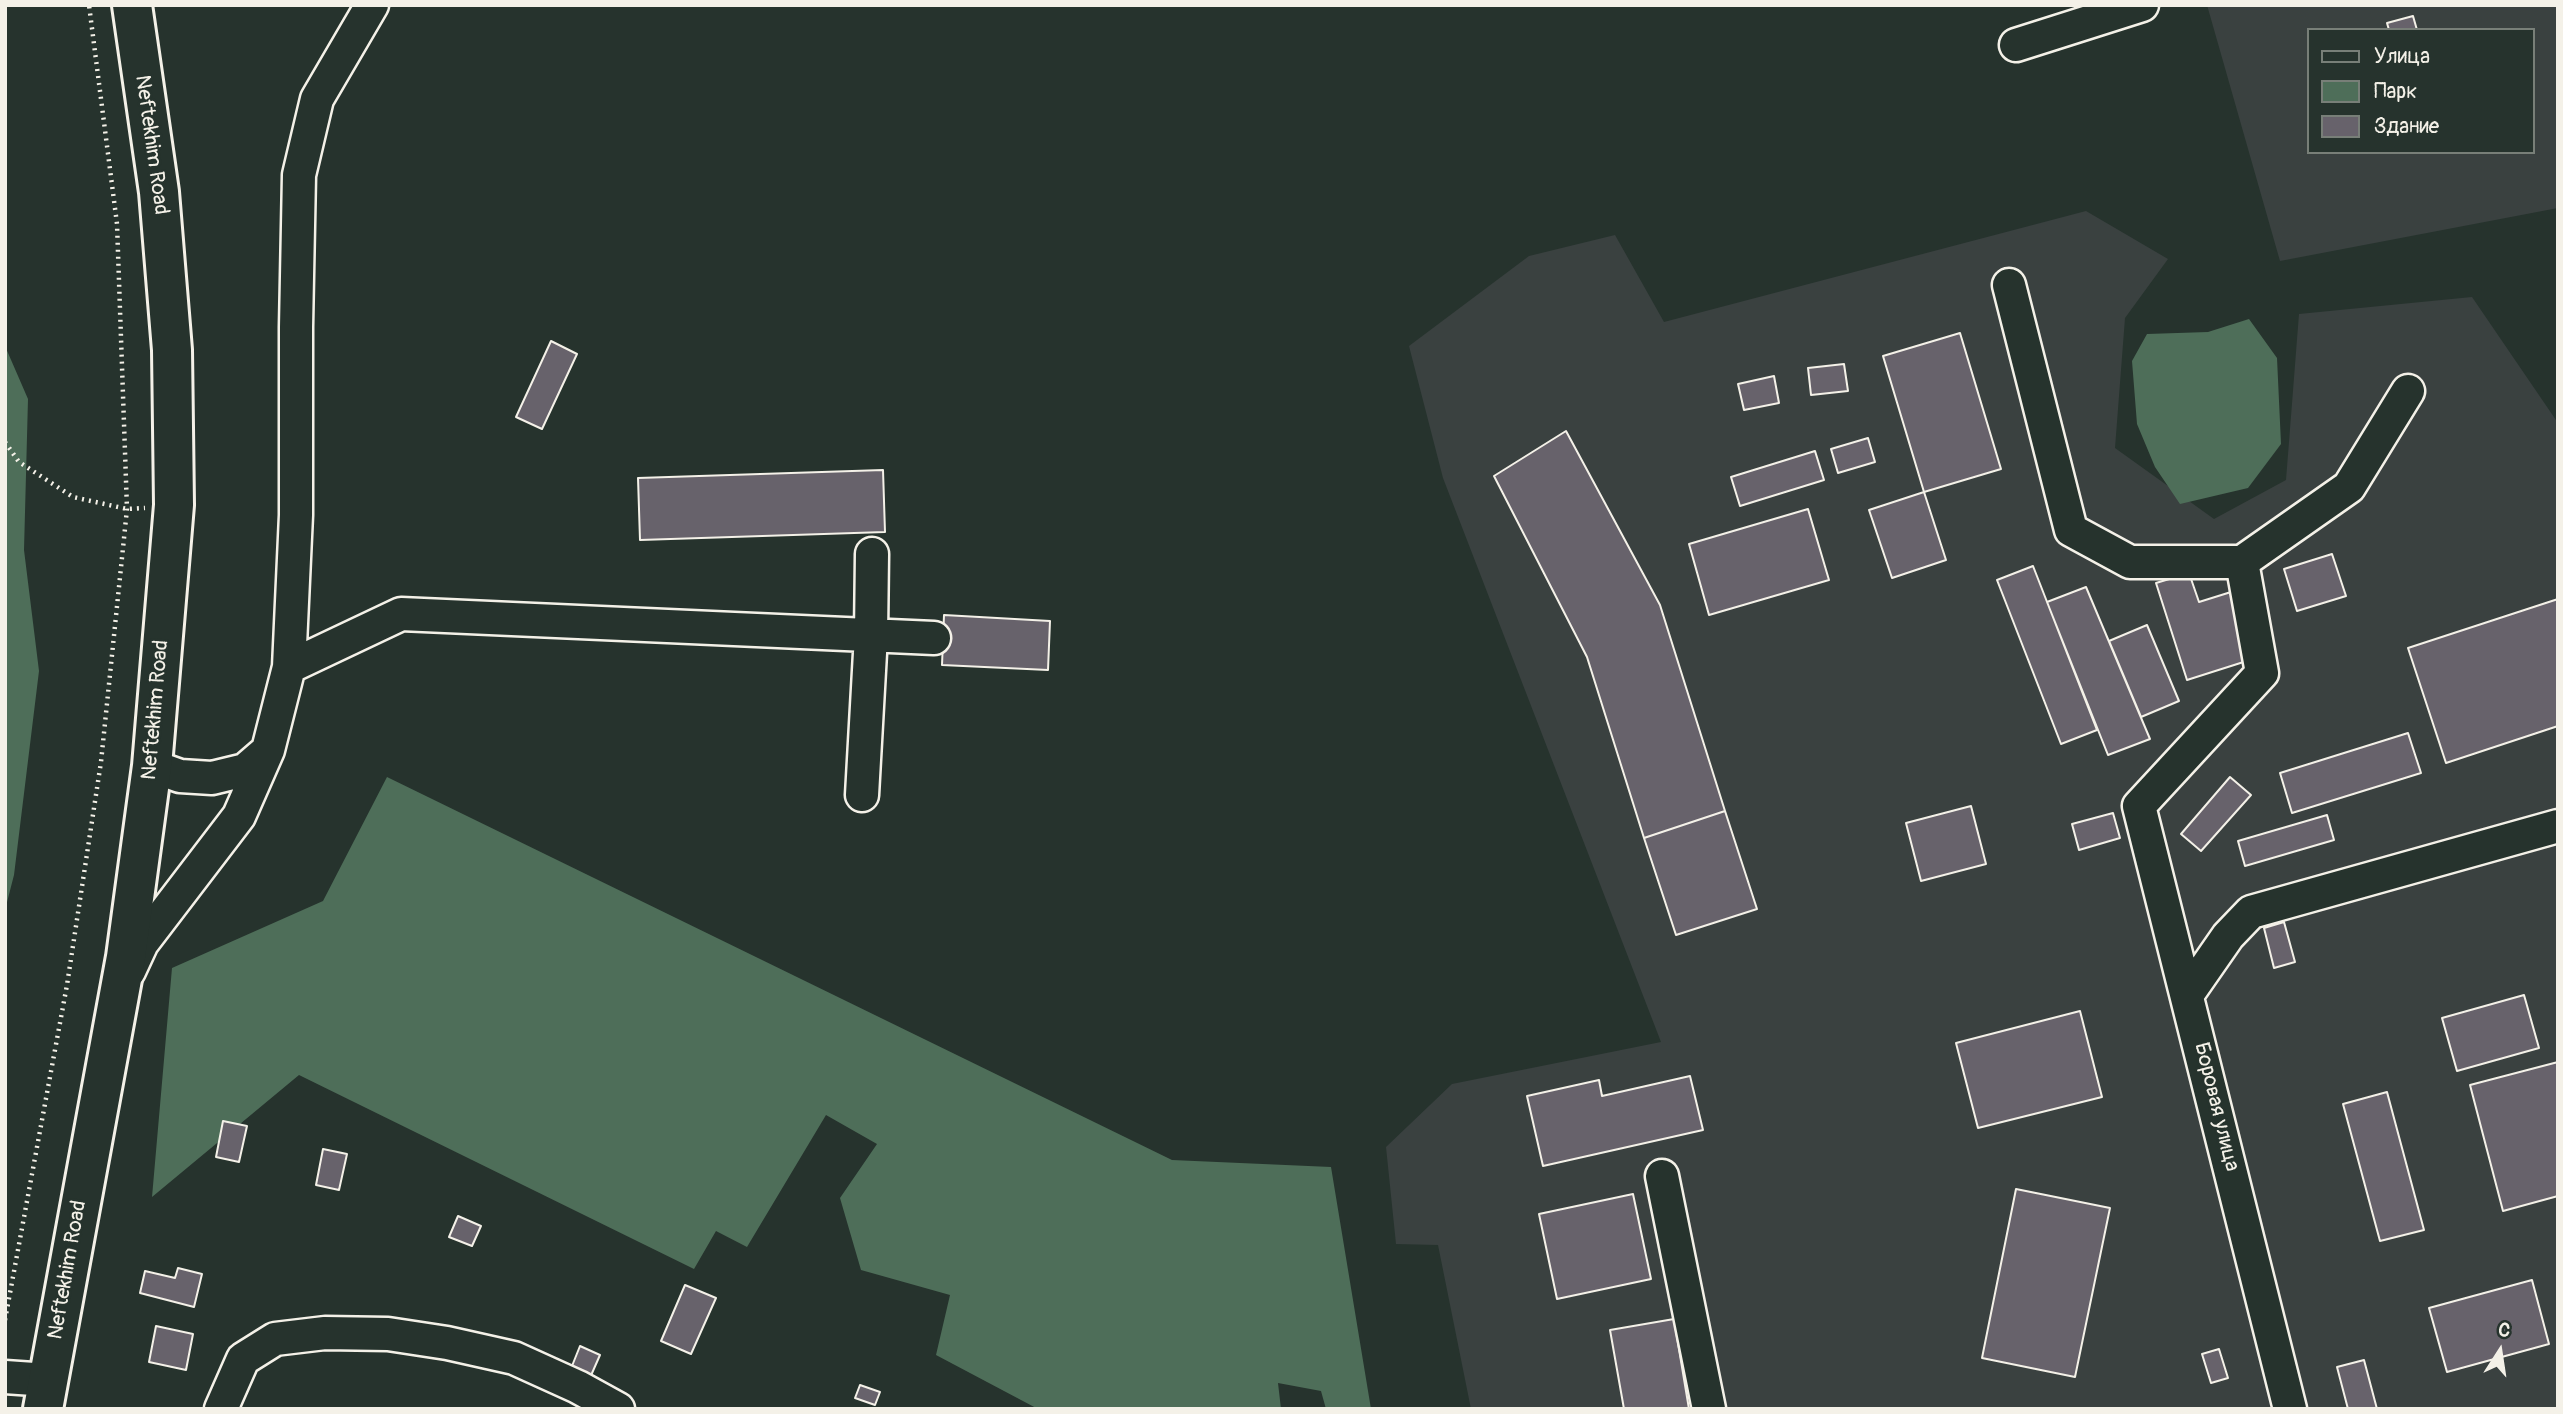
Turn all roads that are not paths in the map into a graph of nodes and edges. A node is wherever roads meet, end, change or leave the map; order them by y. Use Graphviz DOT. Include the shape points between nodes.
graph roads {
  1 [pos="132,5"];
  2 [pos="372,5"];
  3 [pos="2142,5"];
  4 [pos="2016,45"];
  5 [pos="2009,285"];
  6 [pos="2408,391"];
  7 [pos="872,554"];
  8 [pos="2242,562"];
  9 [pos="871,635"];
  10 [pos="934,638"];
  11 [pos="289,667"];
  12 [pos="268,750"];
  13 [pos="152,766"];
  14 [pos="862,795"];
  15 [pos="2558,826"];
  16 [pos="118,995"];
  17 [pos="2187,995"];
  18 [pos="1662,1175"];
  19 [pos="5,1377"];
  20 [pos="46,1394"];
  21 [pos="221,1409"];
  22 [pos="618,1409"];
  23 [pos="1709,1409"];
  24 [pos="2290,1409"];
  1 -- 13 [label="main road, Neftekhim Road" via="159,192 172,350 174,505"];
  2 -- 11 [label="street" via="317,99 299,175 296,515"];
  3 -- 4 [label="street"];
  5 -- 8 [label="street" via="2071,530 2130,562"];
  6 -- 8 [label="street" via="2349,487"];
  7 -- 9 [label="street"];
  8 -- 17 [label="street, Боровая улица" via="2262,673 2139,806"];
  9 -- 10 [label="street"];
  9 -- 11 [label="street" via="401,614"];
  9 -- 14 [label="street"];
  11 -- 12 [label="street"];
  12 -- 13 [label="street" via="245,771 212,778 180,776"];
  12 -- 16 [label="street" via="239,816 142,943"];
  13 -- 16 [label="main road, Neftekhim Road"];
  15 -- 17 [label="street" via="2251,912 2228,936"];
  16 -- 20 [label="main road, Neftekhim Road"];
  17 -- 24 [label="street, Боровая улица"];
  18 -- 23 [label="street"];
  19 -- 20 [label="street"];
  21 -- 22 [label="street" via="243,1359 275,1339 326,1333 388,1334 514,1358"];
}
